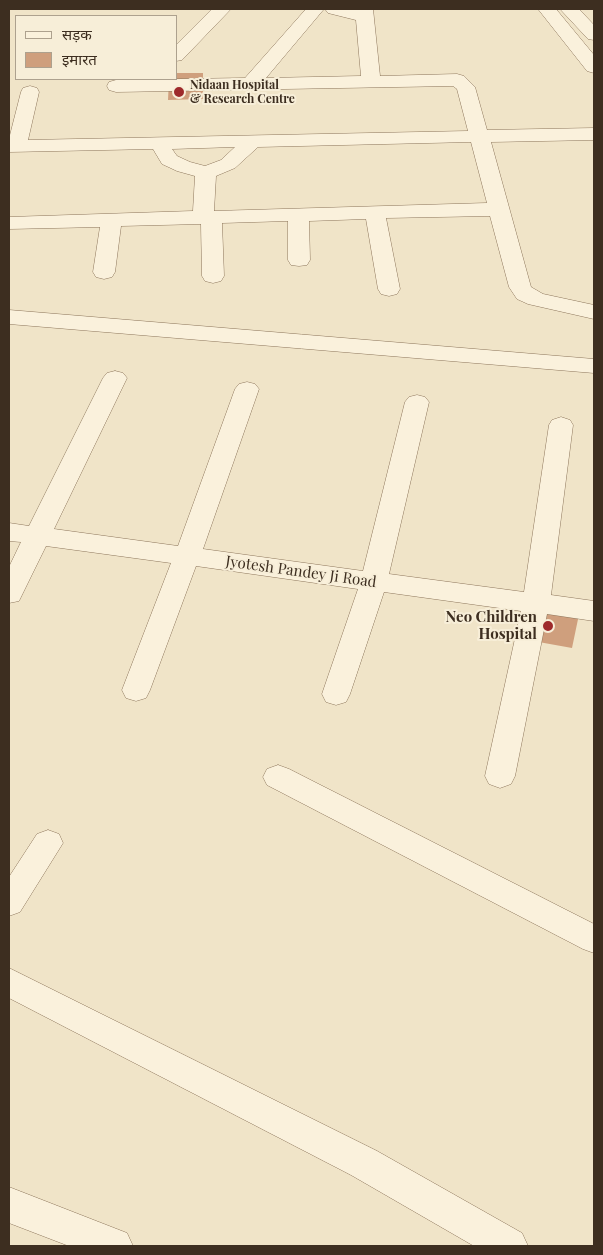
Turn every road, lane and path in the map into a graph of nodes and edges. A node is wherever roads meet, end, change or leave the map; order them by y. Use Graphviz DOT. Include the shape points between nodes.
graph roads {
  1 [pos="222,9"];
  2 [pos="315,9"];
  3 [pos="334,9"];
  4 [pos="547,9"];
  5 [pos="569,9"];
  6 [pos="364,13"];
  7 [pos="594,35"];
  8 [pos="178,54"];
  9 [pos="594,67"];
  10 [pos="371,80"];
  11 [pos="151,82"];
  12 [pos="251,83"];
  13 [pos="116,86"];
  14 [pos="30,92"];
  15 [pos="594,134"];
  16 [pos="480,136"];
  17 [pos="253,141"];
  18 [pos="159,143"];
  19 [pos="13,146"];
  20 [pos="207,172"];
  21 [pos="500,209"];
  22 [pos="375,213"];
  23 [pos="298,215"];
  24 [pos="207,218"];
  25 [pos="111,220"];
  26 [pos="9,223"];
  27 [pos="299,260"];
  28 [pos="104,272"];
  29 [pos="213,276"];
  30 [pos="389,289"];
  31 [pos="594,312"];
  32 [pos="9,317"];
  33 [pos="594,366"];
  34 [pos="116,378"];
  35 [pos="247,389"];
  36 [pos="417,402"];
  37 [pos="561,425"];
  38 [pos="9,532"];
  39 [pos="37,536"];
  40 [pos="188,556"];
  41 [pos="374,582"];
  42 [pos="9,594"];
  43 [pos="536,603"];
  44 [pos="594,611"];
  45 [pos="136,690"];
  46 [pos="336,694"];
  47 [pos="500,776"];
  48 [pos="278,777"];
  49 [pos="48,843"];
  50 [pos="9,903"];
  51 [pos="594,939"];
  52 [pos="9,982"];
  53 [pos="9,1205"];
  54 [pos="114,1246"];
  55 [pos="509,1246"];
  1 -- 8 [label="street"];
  2 -- 12 [label="street"];
  3 -- 6 [label="street"];
  4 -- 9 [label="street"];
  5 -- 7 [label="street"];
  6 -- 10 [label="street"];
  10 -- 12 [label="street"];
  10 -- 16 [label="street" via="448,79 463,83"];
  11 -- 12 [label="street"];
  11 -- 13 [label="street"];
  14 -- 19 [label="street"];
  15 -- 16 [label="street"];
  16 -- 17 [label="street"];
  16 -- 21 [label="street"];
  17 -- 18 [label="street"];
  17 -- 20 [label="street" via="228,164"];
  18 -- 19 [label="street"];
  18 -- 20 [label="street" via="169,160"];
  20 -- 24 [label="street" via="204,177"];
  21 -- 22 [label="street"];
  21 -- 31 [label="street" via="520,287 526,294 545,302"];
  22 -- 23 [label="street"];
  22 -- 30 [label="street"];
  23 -- 24 [label="street"];
  23 -- 27 [label="street"];
  24 -- 25 [label="street"];
  24 -- 29 [label="street"];
  25 -- 26 [label="street"];
  25 -- 28 [label="street"];
  32 -- 33 [label="street"];
  34 -- 39 [label="street"];
  35 -- 40 [label="street"];
  36 -- 41 [label="street"];
  37 -- 43 [label="street"];
  38 -- 39 [label="street, Jyotesh Pandey Ji Road"];
  39 -- 40 [label="street, Jyotesh Pandey Ji Road"];
  39 -- 42 [label="street"];
  40 -- 41 [label="street, Jyotesh Pandey Ji Road"];
  40 -- 45 [label="street"];
  41 -- 43 [label="street, Jyotesh Pandey Ji Road"];
  41 -- 46 [label="street"];
  43 -- 44 [label="street, Jyotesh Pandey Ji Road"];
  43 -- 47 [label="street"];
  48 -- 51 [label="street"];
  49 -- 50 [label="street"];
  52 -- 55 [label="street" via="364,1163"];
  53 -- 54 [label="street"];
}
